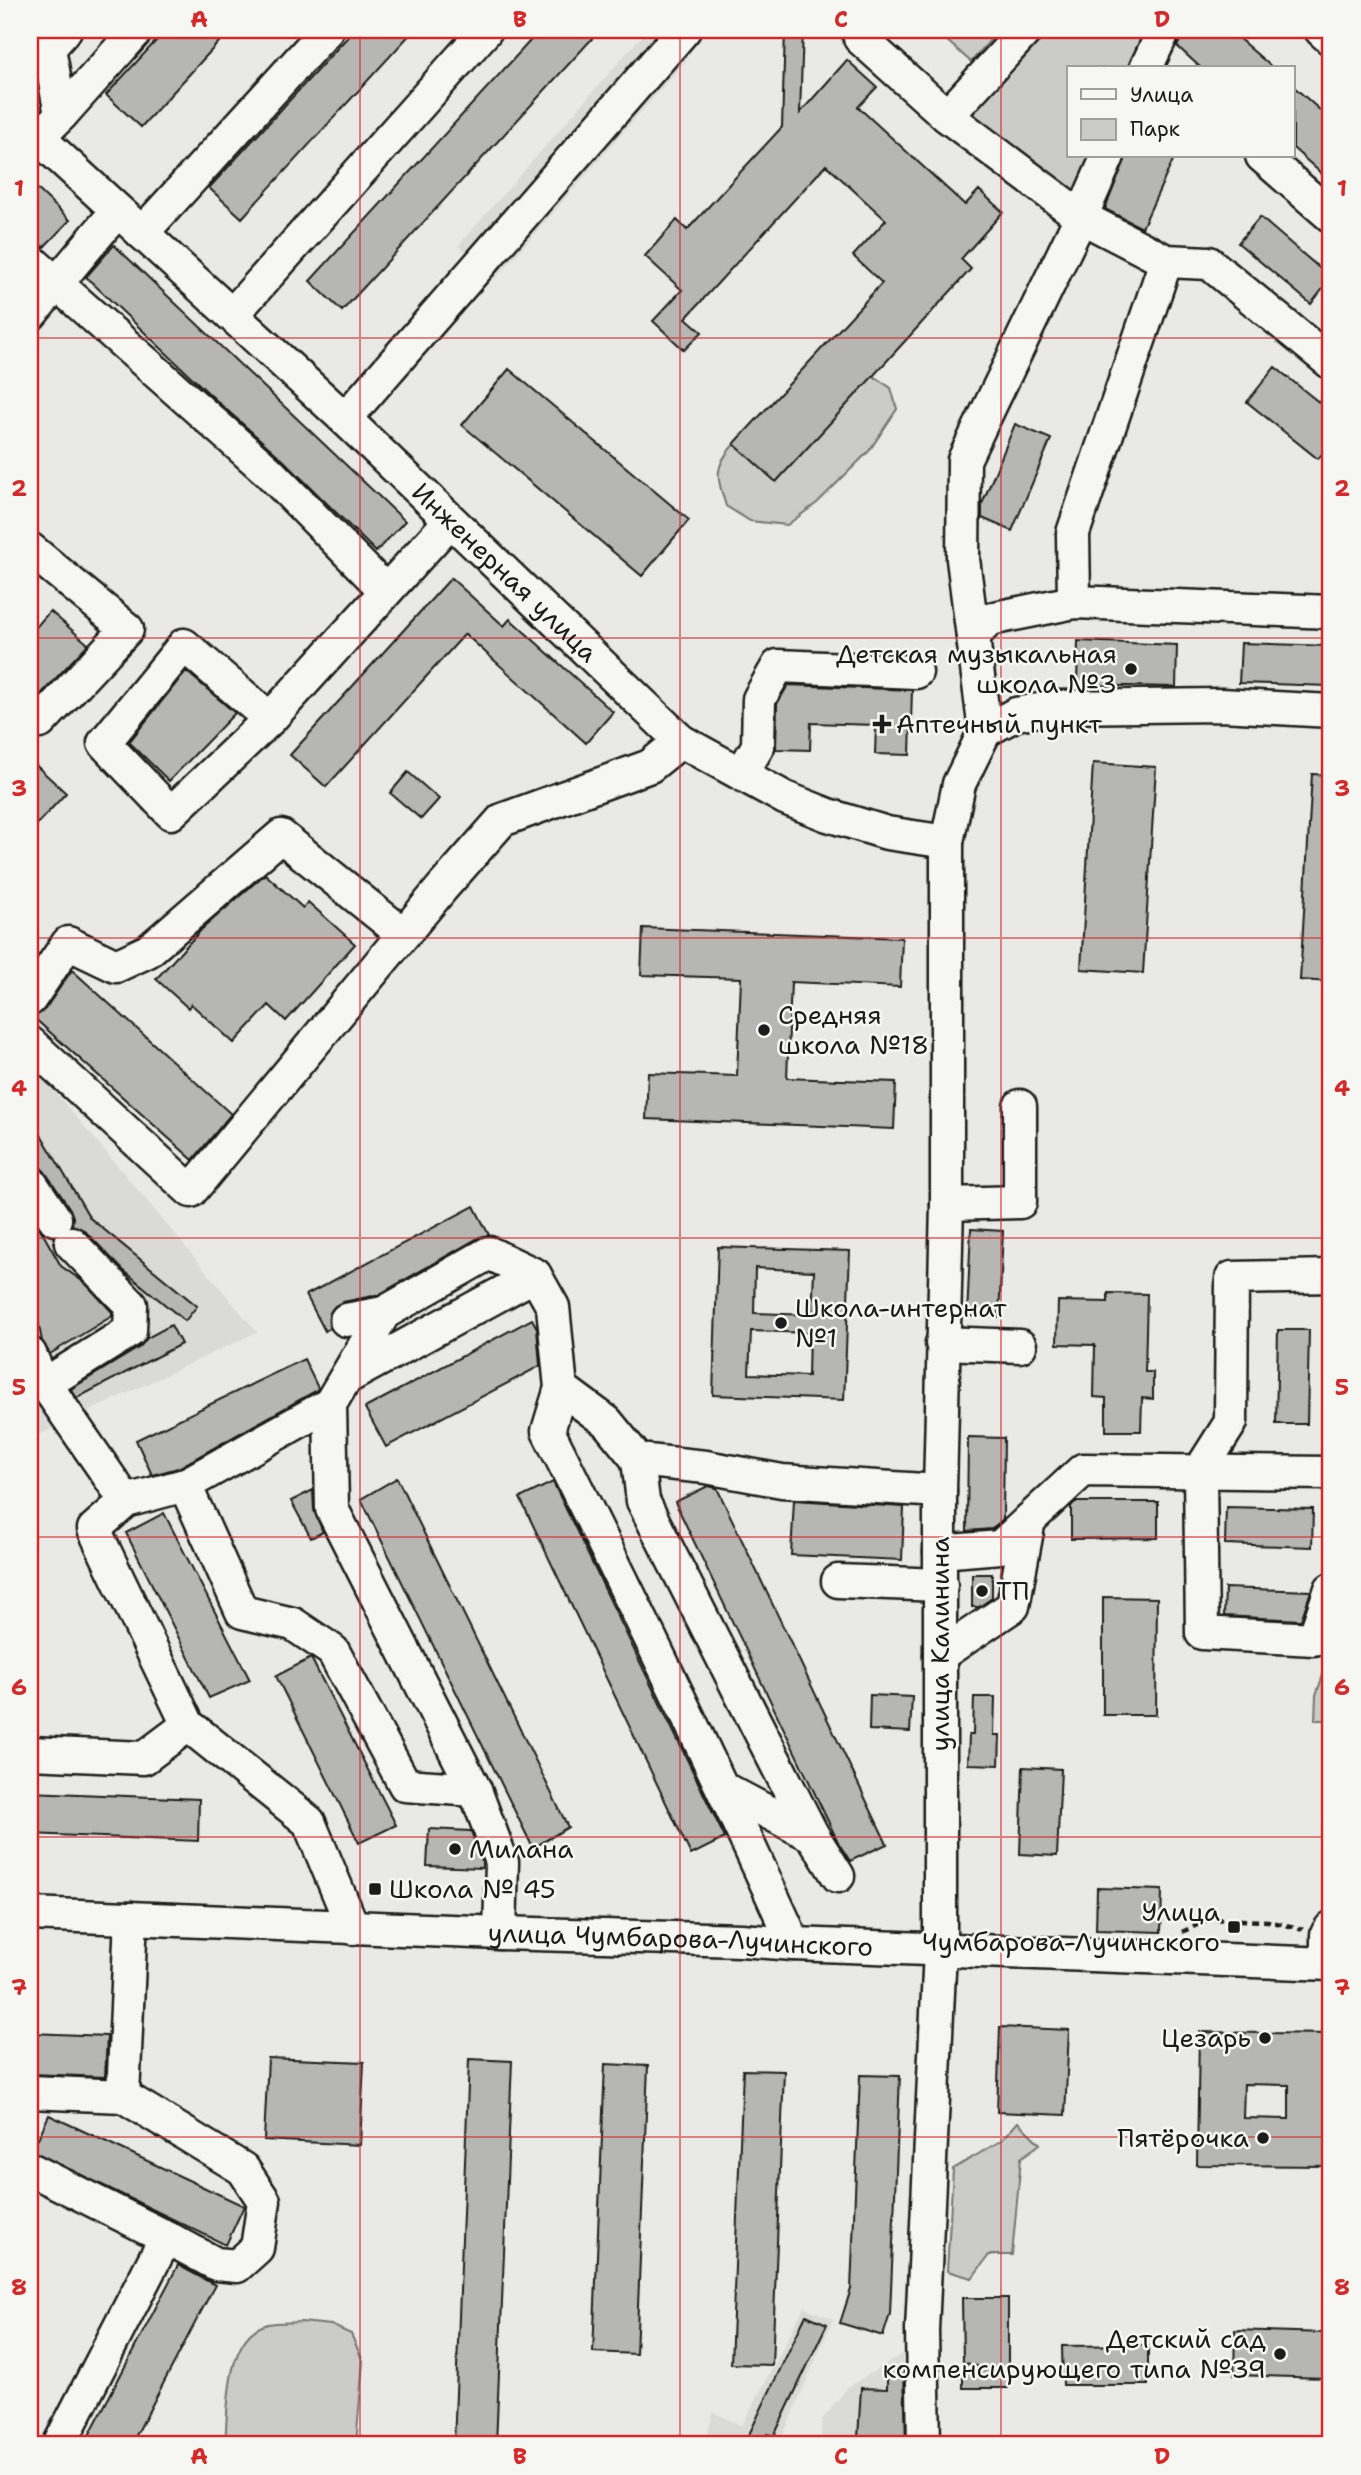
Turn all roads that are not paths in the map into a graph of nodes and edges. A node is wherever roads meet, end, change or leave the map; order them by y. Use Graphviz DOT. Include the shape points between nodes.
graph roads {
  1 [pos="65,30"];
  2 [pos="137,30"];
  3 [pos="327,30"];
  4 [pos="486,30"];
  5 [pos="684,30"];
  6 [pos="867,30"];
  7 [pos="1026,30"];
  8 [pos="1164,30"];
  9 [pos="1321,30"];
  10 [pos="1331,39"];
  11 [pos="1152,65"];
  12 [pos="61,115"];
  13 [pos="947,116"];
  14 [pos="34,134"];
  15 [pos="1107,158"];
  16 [pos="1264,158"];
  17 [pos="117,211"];
  18 [pos="1331,216"];
  19 [pos="1081,217"];
  20 [pos="142,233"];
  21 [pos="30,260"];
  22 [pos="1166,261"];
  23 [pos="55,282"];
  24 [pos="232,314"];
  25 [pos="30,315"];
  26 [pos="1331,363"];
  27 [pos="345,419"];
  28 [pos="450,521"];
  29 [pos="30,549"];
  30 [pos="386,591"];
  31 [pos="1074,602"];
  32 [pos="1331,612"];
  33 [pos="973,636"];
  34 [pos="916,672"];
  35 [pos="1331,711"];
  36 [pos="270,719"];
  37 [pos="40,722"];
  38 [pos="985,731"];
  39 [pos="681,741"];
  40 [pos="742,773"];
  41 [pos="947,842"];
  42 [pos="404,934"];
  43 [pos="30,999"];
  44 [pos="30,1043"];
  45 [pos="1020,1106"];
  46 [pos="30,1182"];
  47 [pos="947,1204"];
  48 [pos="536,1275"];
  49 [pos="1331,1276"];
  50 [pos="384,1313"];
  51 [pos="346,1320"];
  52 [pos="942,1343"];
  53 [pos="1020,1346"];
  54 [pos="30,1354"];
  55 [pos="45,1384"];
  56 [pos="561,1388"];
  57 [pos="337,1392"];
  58 [pos="638,1460"];
  59 [pos="1200,1471"];
  60 [pos="1331,1472"];
  61 [pos="185,1485"];
  62 [pos="940,1491"];
  63 [pos="126,1501"];
  64 [pos="1028,1520"];
  65 [pos="940,1552"];
  66 [pos="838,1581"];
  67 [pos="941,1585"];
  68 [pos="1331,1589"];
  69 [pos="940,1655"];
  70 [pos="188,1725"];
  71 [pos="30,1753"];
  72 [pos="724,1789"];
  73 [pos="474,1790"];
  74 [pos="813,1836"];
  75 [pos="838,1876"];
  76 [pos="30,1914"];
  77 [pos="131,1919"];
  78 [pos="353,1928"];
  79 [pos="1331,1928"];
  80 [pos="500,1933"];
  81 [pos="794,1944"];
  82 [pos="940,1950"];
  83 [pos="1329,1964"];
  84 [pos="30,2092"];
  85 [pos="123,2096"];
  86 [pos="30,2169"];
  87 [pos="166,2237"];
  88 [pos="59,2445"];
  89 [pos="924,2445"];
  1 -- 12 [label="street" via="48,48"];
  2 -- 12 [label="street"];
  3 -- 20 [label="street"];
  4 -- 24 [label="street"];
  5 -- 27 [label="street"];
  6 -- 13 [label="street" via="860,38"];
  7 -- 13 [label="street"];
  8 -- 11 [label="street"];
  9 -- 10 [label="street"];
  12 -- 14 [label="street"];
  13 -- 19 [label="street"];
  14 -- 17 [label="street, Инженерная улица"];
  15 -- 19 [label="street"];
  16 -- 18 [label="street"];
  17 -- 20 [label="street, Инженерная улица"];
  17 -- 23 [label="street"];
  19 -- 22 [label="street"];
  19 -- 33 [label="street" via="964,460 963,559"];
  20 -- 24 [label="street, Инженерная улица"];
  21 -- 23 [label="street"];
  22 -- 26 [label="street" via="1209,263"];
  22 -- 31 [label="street" via="1073,533"];
  23 -- 25 [label="street"];
  23 -- 30 [label="street" via="269,472"];
  24 -- 27 [label="street, Инженерная улица"];
  27 -- 28 [label="street, Инженерная улица"];
  28 -- 30 [label="street"];
  28 -- 39 [label="street, Инженерная улица"];
  29 -- 37 [label="street" via="127,629"];
  30 -- 36 [label="street"];
  31 -- 32 [label="street"];
  31 -- 33 [label="street" via="990,619"];
  33 -- 38 [label="street"];
  34 -- 40 [label="street" via="778,666 759,699 758,746"];
  35 -- 38 [label="street" via="1220,705 1056,707 1016,714"];
  36 -- 36 [label="street" via="184,646 104,743 171,813"];
  38 -- 41 [label="street" via="959,784"];
  39 -- 40 [label="street, Инженерная улица"];
  39 -- 42 [label="street" via="650,766 502,820"];
  40 -- 41 [label="street, Инженерная улица" via="828,816"];
  41 -- 47 [label="street, улица Калинина"];
  42 -- 43 [label="street" via="281,836 148,951 116,966 68,943"];
  42 -- 44 [label="street" via="191,1191"];
  45 -- 47 [label="street" via="1020,1202"];
  46 -- 55 [label="street" via="63,1231 131,1305 130,1331"];
  47 -- 52 [label="street, улица Калинина"];
  48 -- 50 [label="street" via="489,1253"];
  48 -- 56 [label="street" via="553,1307"];
  48 -- 57 [label="street"];
  49 -- 59 [label="street" via="1232,1278 1231,1422"];
  50 -- 51 [label="street"];
  50 -- 57 [label="street"];
  52 -- 53 [label="street"];
  52 -- 62 [label="street, улица Калинина"];
  54 -- 55 [label="street"];
  55 -- 63 [label="street"];
  56 -- 58 [label="street" via="607,1422"];
  56 -- 72 [label="street" via="548,1431"];
  57 -- 61 [label="street"];
  57 -- 73 [label="street" via="331,1509"];
  58 -- 62 [label="street" via="782,1481"];
  58 -- 74 [label="street" via="643,1501"];
  59 -- 60 [label="street"];
  59 -- 64 [label="street" via="1083,1470"];
  59 -- 68 [label="street" via="1202,1633 1314,1639"];
  61 -- 63 [label="street"];
  61 -- 73 [label="street" via="242,1612 293,1624 333,1651 405,1785"];
  62 -- 65 [label="street, улица Калинина"];
  63 -- 70 [label="street" via="94,1529"];
  64 -- 65 [label="street" via="1000,1547"];
  64 -- 69 [label="street" via="1013,1606"];
  65 -- 67 [label="street, улица Калинина"];
  66 -- 67 [label="street"];
  67 -- 69 [label="street, улица Калинина"];
  69 -- 82 [label="street, улица Калинина"];
  70 -- 71 [label="street" via="144,1758"];
  70 -- 78 [label="street" via="309,1822"];
  72 -- 74 [label="street"];
  72 -- 81 [label="street"];
  73 -- 80 [label="street" via="502,1862"];
  74 -- 75 [label="street"];
  76 -- 77 [label="street, улица Чумбарова-Лучинского"];
  77 -- 78 [label="street, улица Чумбарова-Лучинского"];
  77 -- 85 [label="street"];
  78 -- 80 [label="street, улица Чумбарова-Лучинского"];
  79 -- 83 [label="street" via="1327,1934"];
  80 -- 81 [label="street, улица Чумбарова-Лучинского"];
  81 -- 82 [label="street, улица Чумбарова-Лучинского"];
  82 -- 83 [label="street, улица Чумбарова-Лучинского"];
  82 -- 89 [label="street, улица Калинина" via="922,2330"];
  84 -- 85 [label="street"];
  85 -- 87 [label="street" via="243,2169 264,2201 257,2248 237,2266 216,2264"];
  86 -- 87 [label="street"];
  87 -- 88 [label="street"];
}
